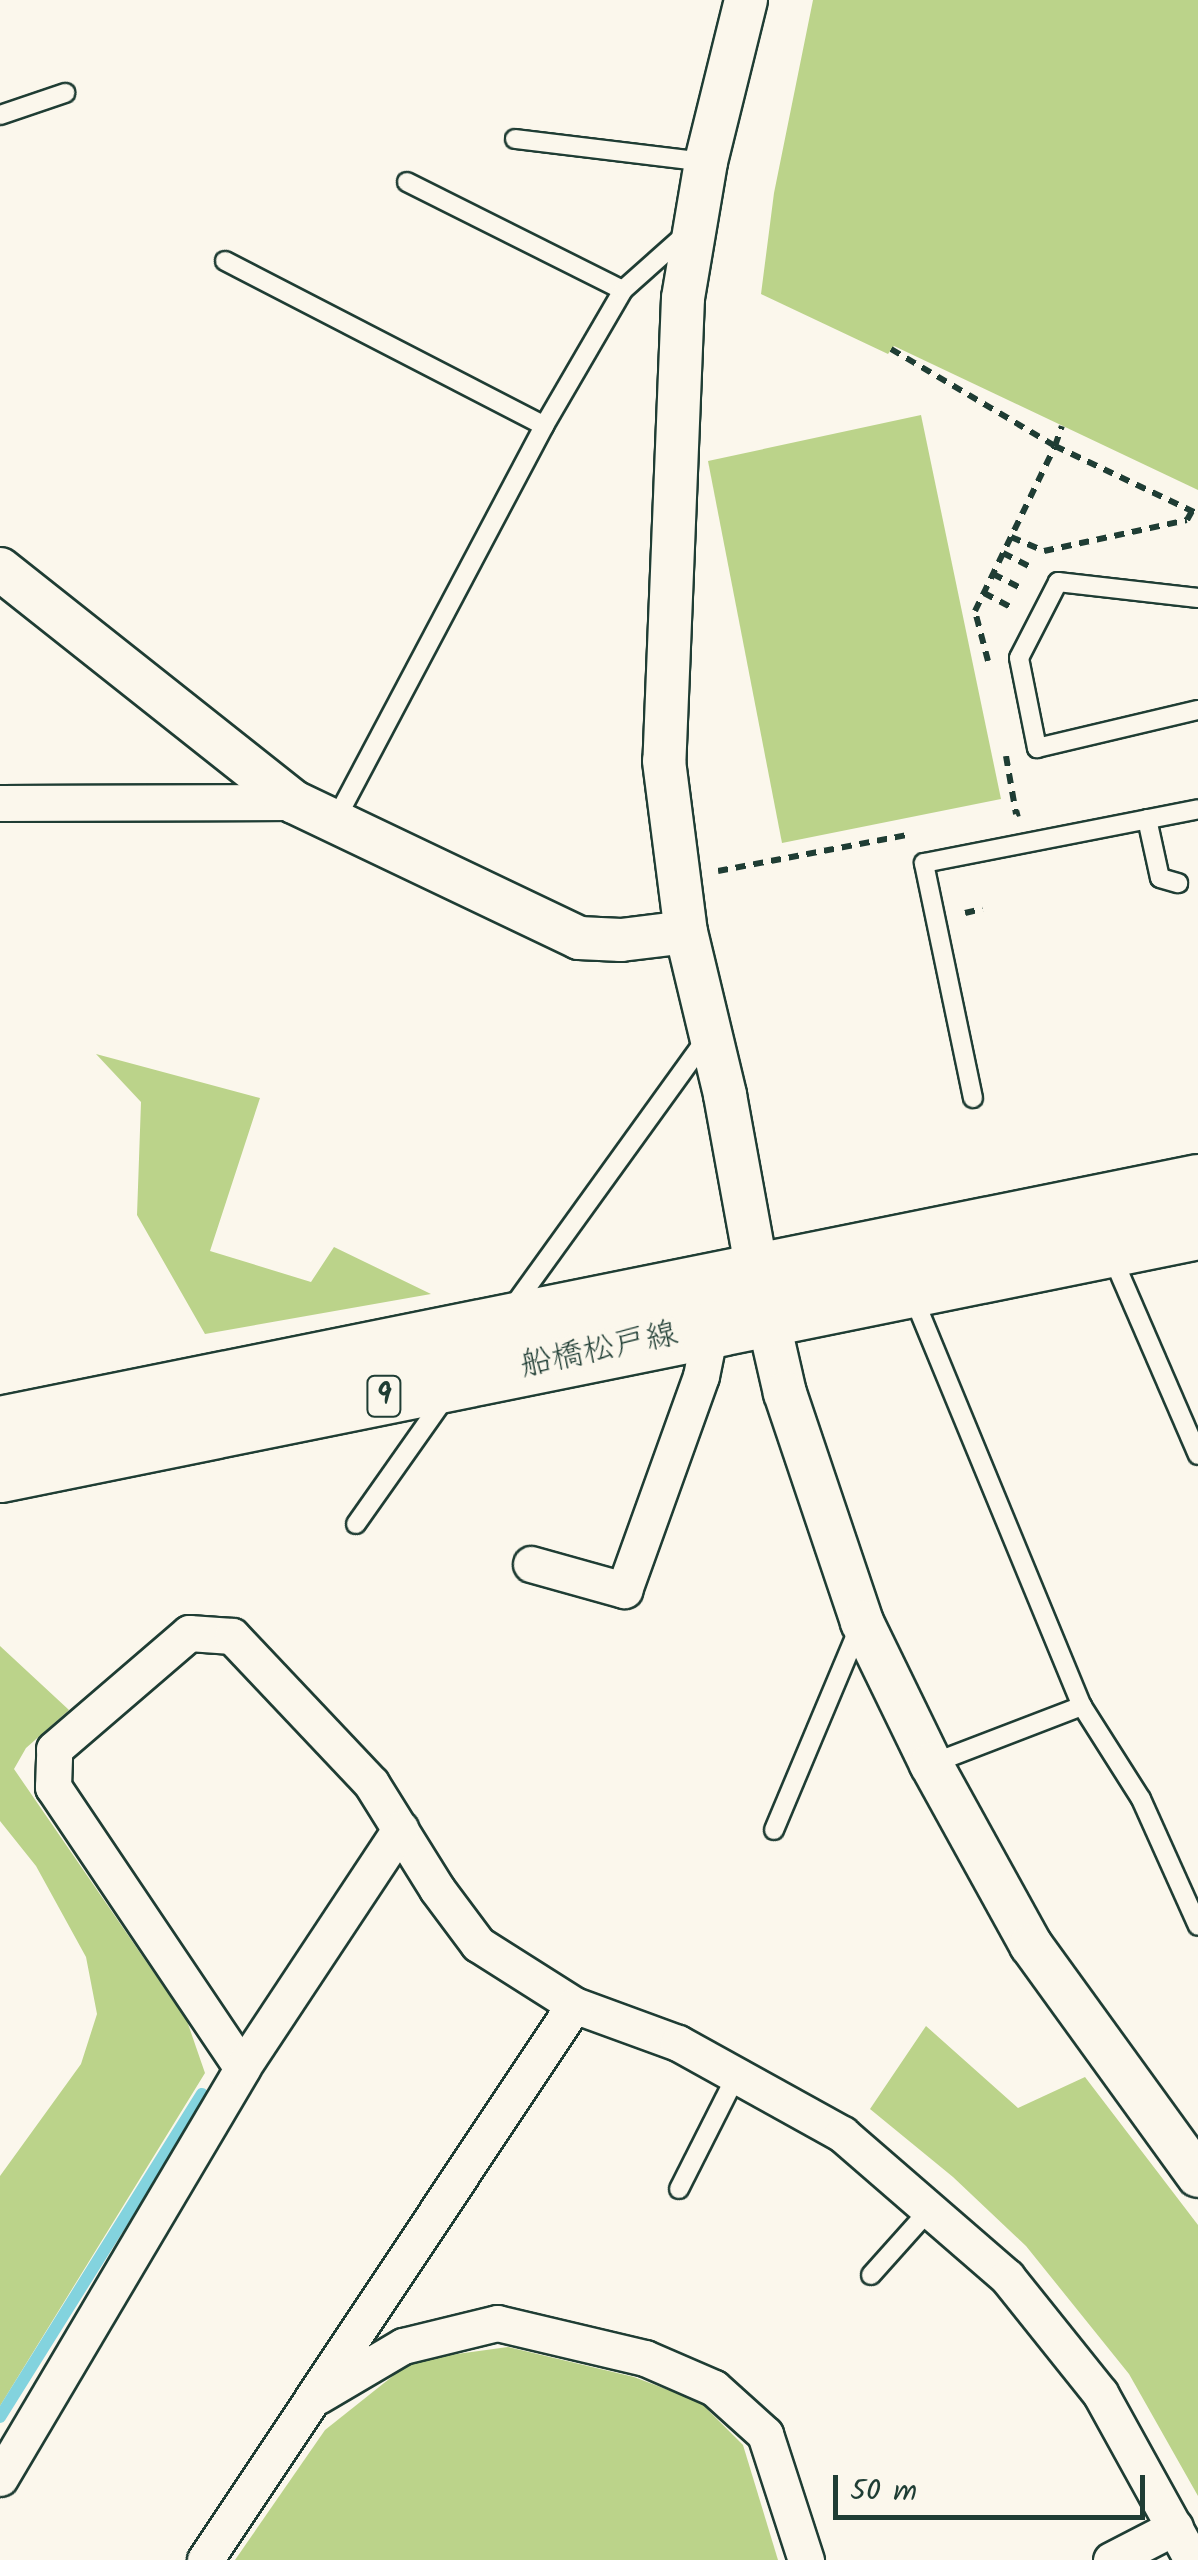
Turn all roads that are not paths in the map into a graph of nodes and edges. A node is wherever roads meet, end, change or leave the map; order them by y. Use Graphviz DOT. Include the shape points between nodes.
graph roads {
  1 [pos="746,0"];
  2 [pos="64,92"];
  3 [pos="0,115"];
  4 [pos="515,139"];
  5 [pos="706,162"];
  6 [pos="407,182"];
  7 [pos="694,228"];
  8 [pos="225,261"];
  9 [pos="623,290"];
  10 [pos="544,426"];
  11 [pos="0,568"];
  12 [pos="1198,598"];
  13 [pos="1198,710"];
  14 [pos="294,802"];
  15 [pos="0,803"];
  16 [pos="1198,810"];
  17 [pos="336,819"];
  18 [pos="1146,819"];
  19 [pos="1178,883"];
  20 [pos="686,932"];
  21 [pos="710,1033"];
  22 [pos="972,1098"];
  23 [pos="1198,1182"];
  24 [pos="1198,1231"];
  25 [pos="1109,1248"];
  26 [pos="910,1287"];
  27 [pos="762,1293"];
  28 [pos="500,1325"];
  29 [pos="711,1327"];
  30 [pos="457,1381"];
  31 [pos="0,1424"];
  32 [pos="1198,1456"];
  33 [pos="0,1474"];
  34 [pos="356,1524"];
  35 [pos="531,1564"];
  36 [pos="862,1622"];
  37 [pos="1082,1706"];
  38 [pos="931,1764"];
  39 [pos="400,1829"];
  40 [pos="774,1830"];
  41 [pos="1198,1926"];
  42 [pos="574,2006"];
  43 [pos="242,2068"];
  44 [pos="737,2074"];
  45 [pos="1198,2176"];
  46 [pos="680,2188"];
  47 [pos="931,2208"];
  48 [pos="872,2275"];
  49 [pos="311,2401"];
  50 [pos="0,2478"];
  51 [pos="1174,2527"];
  52 [pos="204,2560"];
  53 [pos="806,2560"];
  54 [pos="1111,2560"];
  55 [pos="1192,2560"];
  1 -- 5 [label="street"];
  2 -- 3 [label="lane"];
  4 -- 5 [label="lane"];
  5 -- 7 [label="street"];
  6 -- 9 [label="lane"];
  7 -- 9 [label="lane"];
  7 -- 20 [label="street" via="683,298 664,761"];
  8 -- 10 [label="lane"];
  9 -- 10 [label="lane"];
  10 -- 17 [label="lane"];
  11 -- 14 [label="street"];
  12 -- 13 [label="lane" via="1058,582 1019,658 1036,748"];
  14 -- 15 [label="street"];
  14 -- 17 [label="street"];
  16 -- 18 [label="lane"];
  17 -- 20 [label="street" via="578,938"];
  18 -- 19 [label="lane" via="1160,878"];
  18 -- 22 [label="lane" via="924,862"];
  20 -- 21 [label="street"];
  21 -- 27 [label="street"];
  21 -- 28 [label="lane"];
  23 -- 27 [label="main road, 船橋松戸線 / 9"];
  24 -- 25 [label="main road, 船橋松戸線 / 9"];
  25 -- 26 [label="main road, 船橋松戸線 / 9"];
  25 -- 32 [label="lane"];
  26 -- 27 [label="main road, 船橋松戸線 / 9"];
  26 -- 37 [label="lane"];
  27 -- 28 [label="main road, 船橋松戸線 / 9"];
  27 -- 29 [label="main road, 船橋松戸線 / 9"];
  27 -- 36 [label="street" via="805,1459"];
  28 -- 31 [label="main road, 船橋松戸線 / 9"];
  29 -- 30 [label="main road, 船橋松戸線 / 9"];
  29 -- 35 [label="street" via="701,1376 624,1590"];
  30 -- 33 [label="main road, 船橋松戸線 / 9"];
  30 -- 34 [label="lane"];
  36 -- 38 [label="street"];
  36 -- 40 [label="lane"];
  37 -- 38 [label="lane"];
  37 -- 41 [label="lane" via="1140,1798"];
  38 -- 45 [label="street" via="1031,1945"];
  39 -- 42 [label="street" via="478,1944"];
  39 -- 43 [label="street"];
  39 -- 43 [label="street" via="371,1783 232,1636 189,1632 54,1748 53,1787"];
  42 -- 44 [label="street" via="678,2043"];
  42 -- 49 [label="street"];
  43 -- 50 [label="street"];
  44 -- 46 [label="lane"];
  44 -- 47 [label="street" via="842,2134"];
  47 -- 48 [label="lane"];
  47 -- 51 [label="street" via="1007,2277 1100,2394"];
  49 -- 52 [label="street"];
  49 -- 53 [label="street" via="403,2346 497,2324 646,2358 714,2388 765,2434"];
  51 -- 54 [label="street"];
  51 -- 55 [label="street"];
}
